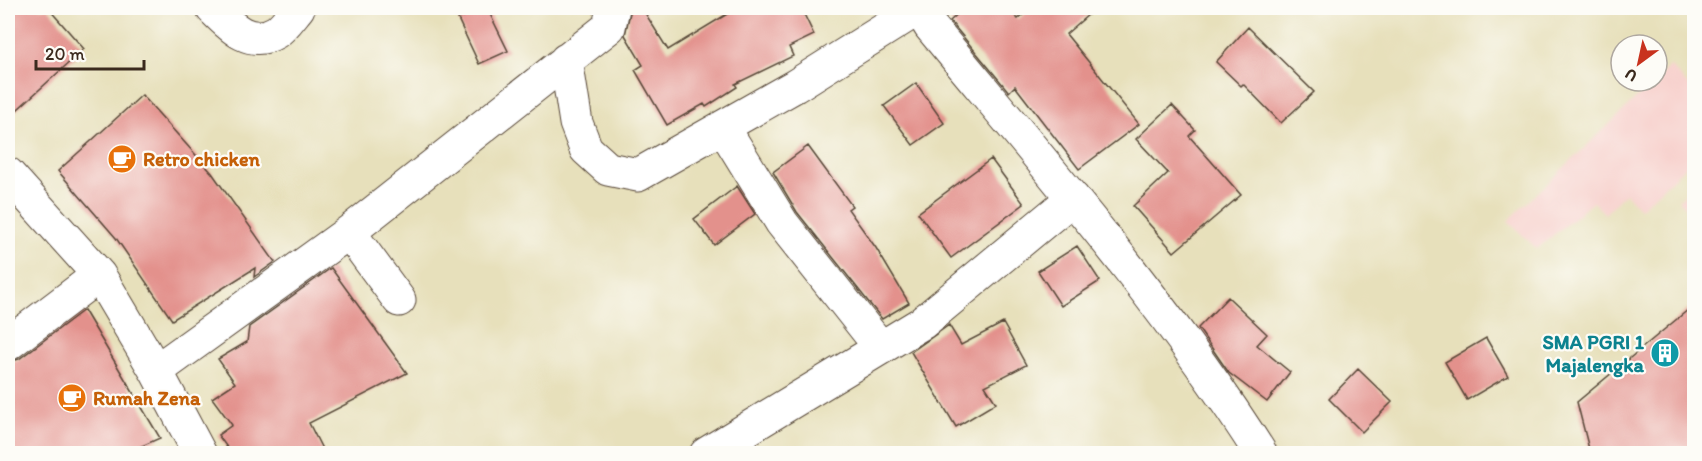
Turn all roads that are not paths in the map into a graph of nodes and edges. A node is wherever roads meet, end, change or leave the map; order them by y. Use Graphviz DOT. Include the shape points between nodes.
graph roads {
  1 [pos="212,8"];
  2 [pos="298,8"];
  3 [pos="613,8"];
  4 [pos="919,8"];
  5 [pos="566,60"];
  6 [pos="723,127"];
  7 [pos="8,174"];
  8 [pos="1073,198"];
  9 [pos="349,232"];
  10 [pos="99,275"];
  11 [pos="399,300"];
  12 [pos="8,344"];
  13 [pos="881,348"];
  14 [pos="156,371"];
  15 [pos="200,453"];
  16 [pos="706,453"];
  17 [pos="1261,453"];
  1 -- 2 [label="street" via="236,32 250,37 276,32"];
  3 -- 5 [label="street" via="609,27"];
  4 -- 6 [label="street"];
  4 -- 8 [label="street"];
  5 -- 6 [label="street" via="576,123 586,149 608,169 644,173"];
  5 -- 9 [label="street"];
  6 -- 13 [label="street" via="782,223"];
  7 -- 10 [label="street"];
  8 -- 13 [label="street" via="921,323"];
  8 -- 17 [label="street" via="1226,398"];
  9 -- 11 [label="street"];
  9 -- 14 [label="street"];
  10 -- 12 [label="street"];
  10 -- 14 [label="street"];
  13 -- 16 [label="street"];
  14 -- 15 [label="street"];
}
